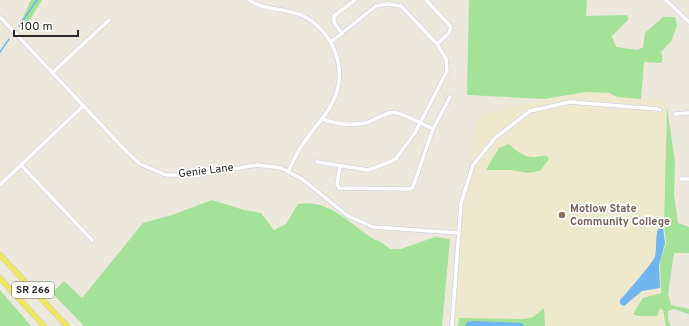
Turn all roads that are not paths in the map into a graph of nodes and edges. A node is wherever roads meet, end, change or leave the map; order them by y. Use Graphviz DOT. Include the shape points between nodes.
graph roads {
  1 [pos="249,0"];
  2 [pos="355,0"];
  3 [pos="426,0"];
  4 [pos="666,0"];
  5 [pos="0,17"];
  6 [pos="109,20"];
  7 [pos="689,22"];
  8 [pos="342,34"];
  9 [pos="332,41"];
  10 [pos="436,44"];
  11 [pos="52,73"];
  12 [pos="450,97"];
  13 [pos="83,106"];
  14 [pos="660,110"];
  15 [pos="689,113"];
  16 [pos="675,114"];
  17 [pos="322,119"];
  18 [pos="420,124"];
  19 [pos="433,129"];
  20 [pos="317,162"];
  21 [pos="21,165"];
  22 [pos="340,166"];
  23 [pos="288,172"];
  24 [pos="681,179"];
  25 [pos="689,179"];
  26 [pos="0,185"];
  27 [pos="459,233"];
  28 [pos="92,240"];
  29 [pos="0,255"];
  30 [pos="0,278"];
  31 [pos="44,326"];
  32 [pos="67,326"];
  33 [pos="452,326"];
  1 -- 9 [label="street" via="260,6 306,17"];
  2 -- 8 [label="street" via="334,16 334,22"];
  3 -- 10 [label="street" via="451,27 449,33"];
  4 -- 7 [label="street"];
  5 -- 11 [label="street, Genie Lane"];
  6 -- 11 [label="street"];
  8 -- 9 [label="street"];
  8 -- 10 [label="street" via="376,6 387,4 401,6"];
  9 -- 17 [label="street" via="339,69 339,81 335,96"];
  10 -- 18 [label="street" via="446,60 447,71"];
  11 -- 13 [label="street, Genie Lane"];
  12 -- 19 [label="street"];
  13 -- 21 [label="street"];
  13 -- 23 [label="street, Genie Lane" via="140,164 166,175 195,175 258,165 281,168"];
  14 -- 27 [label="street" via="570,102 530,112 495,138 473,165 461,203"];
  15 -- 16 [label="street"];
  17 -- 18 [label="street" via="334,123 365,123 396,112"];
  17 -- 23 [label="street" via="299,150"];
  18 -- 19 [label="street"];
  18 -- 22 [label="street" via="395,160 368,170"];
  19 -- 22 [label="street" via="413,187 410,189 339,188 337,184"];
  20 -- 22 [label="street"];
  21 -- 26 [label="street"];
  21 -- 28 [label="street"];
  23 -- 27 [label="street, Genie Lane" via="302,179 348,216 373,227"];
  24 -- 25 [label="street"];
  27 -- 33 [label="street"];
  29 -- 32 [label="main road, SR 266"];
  30 -- 31 [label="main road, SR 266"];
}
